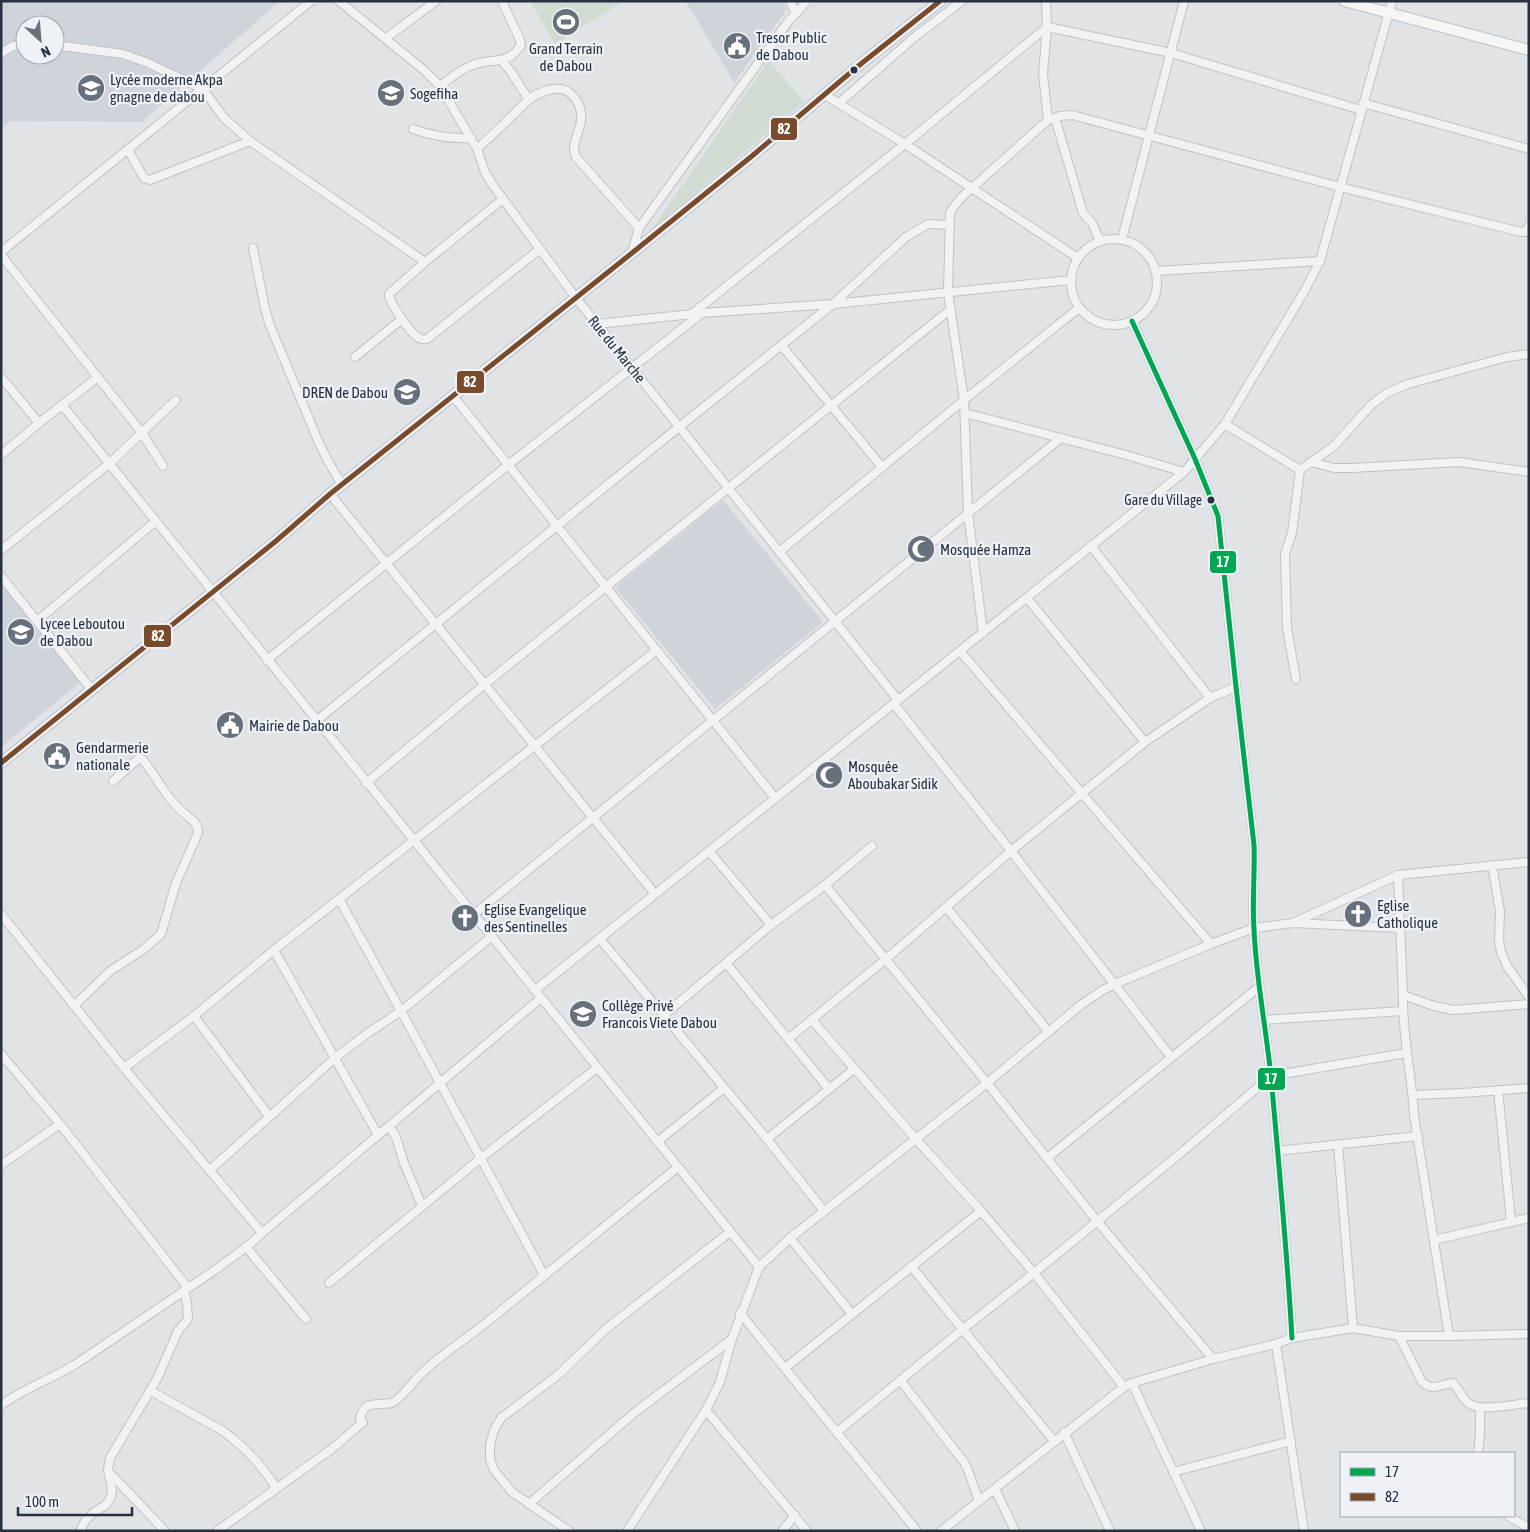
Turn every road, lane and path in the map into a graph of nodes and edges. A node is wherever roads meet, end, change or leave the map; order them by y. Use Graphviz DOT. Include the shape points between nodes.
graph roads {
  1 [pos="311,1"];
  2 [pos="340,1"];
  3 [pos="436,1"];
  4 [pos="502,1"];
  5 [pos="790,1"];
  6 [pos="807,1"];
  7 [pos="941,1"];
  8 [pos="962,1"];
  9 [pos="1046,1"];
  10 [pos="1184,1"];
  11 [pos="1344,1"];
  12 [pos="1392,1"];
  13 [pos="948,11"];
  14 [pos="1389,12"];
  15 [pos="796,13"];
  16 [pos="912,23"];
  17 [pos="1047,27"];
  18 [pos="916,36"];
  19 [pos="386,38"];
  20 [pos="15,46"];
  21 [pos="65,46"];
  22 [pos="1529,50"];
  23 [pos="1,53"];
  24 [pos="1171,53"];
  25 [pos="502,61"];
  26 [pos="857,67"];
  27 [pos="866,78"];
  28 [pos="440,86"];
  29 [pos="203,89"];
  30 [pos="825,95"];
  31 [pos="529,100"];
  32 [pos="838,103"];
  33 [pos="1362,106"];
  34 [pos="1051,119"];
  35 [pos="412,129"];
  36 [pos="1148,136"];
  37 [pos="471,138"];
  38 [pos="250,140"];
  39 [pos="905,144"];
  40 [pos="478,149"];
  41 [pos="1529,149"];
  42 [pos="128,150"];
  43 [pos="1340,187"];
  44 [pos="972,188"];
  45 [pos="503,200"];
  46 [pos="950,224"];
  47 [pos="1529,226"];
  48 [pos="639,228"];
  49 [pos="1122,240"];
  50 [pos="1100,241"];
  51 [pos="253,248"];
  52 [pos="540,249"];
  53 [pos="632,253"];
  54 [pos="1,254"];
  55 [pos="1078,258"];
  56 [pos="1320,261"];
  57 [pos="425,262"];
  58 [pos="1156,271"];
  59 [pos="1071,280"];
  60 [pos="948,292"];
  61 [pos="576,298"];
  62 [pos="833,304"];
  63 [pos="1079,308"];
  64 [pos="951,309"];
  65 [pos="702,313"];
  66 [pos="692,314"];
  67 [pos="402,319"];
  68 [pos="1132,321"];
  69 [pos="597,324"];
  70 [pos="782,346"];
  71 [pos="1529,354"];
  72 [pos="355,357"];
  73 [pos="632,368"];
  74 [pos="98,377"];
  75 [pos="1,378"];
  76 [pos="453,396"];
  77 [pos="176,400"];
  78 [pos="964,400"];
  79 [pos="62,405"];
  80 [pos="831,406"];
  81 [pos="965,413"];
  82 [pos="39,423"];
  83 [pos="1225,424"];
  84 [pos="679,427"];
  85 [pos="142,433"];
  86 [pos="1061,438"];
  87 [pos="1,455"];
  88 [pos="1195,459"];
  89 [pos="1311,462"];
  90 [pos="110,463"];
  91 [pos="508,465"];
  92 [pos="162,466"];
  93 [pos="882,467"];
  94 [pos="1300,470"];
  95 [pos="1184,472"];
  96 [pos="1529,472"];
  97 [pos="342,485"];
  98 [pos="728,488"];
  99 [pos="330,494"];
  100 [pos="968,513"];
  101 [pos="156,521"];
  102 [pos="557,526"];
  103 [pos="1091,546"];
  104 [pos="1,550"];
  105 [pos="779,552"];
  106 [pos="387,563"];
  107 [pos="1,576"];
  108 [pos="606,587"];
  109 [pos="212,592"];
  110 [pos="1027,598"];
  111 [pos="36,621"];
  112 [pos="835,622"];
  113 [pos="436,624"];
  114 [pos="983,633"];
  115 [pos="657,650"];
  116 [pos="960,651"];
  117 [pos="267,660"];
  118 [pos="1296,680"];
  119 [pos="485,684"];
  120 [pos="1236,687"];
  121 [pos="92,690"];
  122 [pos="1210,698"];
  123 [pos="896,702"];
  124 [pos="713,720"];
  125 [pos="316,721"];
  126 [pos="1145,742"];
  127 [pos="536,746"];
  128 [pos="1,763"];
  129 [pos="113,781"];
  130 [pos="366,782"];
  131 [pos="1082,794"];
  132 [pos="775,798"];
  133 [pos="594,817"];
  134 [pos="414,842"];
  135 [pos="872,846"];
  136 [pos="709,851"];
  137 [pos="1011,851"];
  138 [pos="1529,862"];
  139 [pos="1492,865"];
  140 [pos="1398,875"];
  141 [pos="824,885"];
  142 [pos="655,894"];
  143 [pos="339,899"];
  144 [pos="946,907"];
  145 [pos="1,914"];
  146 [pos="473,915"];
  147 [pos="1294,923"];
  148 [pos="771,925"];
  149 [pos="1254,928"];
  150 [pos="1400,928"];
  151 [pos="491,937"];
  152 [pos="600,938"];
  153 [pos="1211,944"];
  154 [pos="274,950"];
  155 [pos="886,960"];
  156 [pos="726,963"];
  157 [pos="1115,984"];
  158 [pos="1259,987"];
  159 [pos="535,990"];
  160 [pos="1403,996"];
  161 [pos="1529,997"];
  162 [pos="541,998"];
  163 [pos="1529,1004"];
  164 [pos="74,1006"];
  165 [pos="401,1011"];
  166 [pos="1403,1011"];
  167 [pos="664,1015"];
  168 [pos="194,1016"];
  169 [pos="812,1020"];
  170 [pos="1264,1020"];
  171 [pos="1049,1032"];
  172 [pos="788,1039"];
  173 [pos="1406,1053"];
  174 [pos="2,1056"];
  175 [pos="336,1057"];
  176 [pos="1171,1057"];
  177 [pos="124,1068"];
  178 [pos="597,1068"];
  179 [pos="854,1069"];
  180 [pos="1271,1076"];
  181 [pos="440,1083"];
  182 [pos="987,1083"];
  183 [pos="724,1088"];
  184 [pos="1529,1088"];
  185 [pos="829,1089"];
  186 [pos="1498,1090"];
  187 [pos="1413,1095"];
  188 [pos="269,1116"];
  189 [pos="60,1124"];
  190 [pos="390,1126"];
  191 [pos="378,1135"];
  192 [pos="1418,1136"];
  193 [pos="915,1138"];
  194 [pos="767,1139"];
  195 [pos="657,1142"];
  196 [pos="1338,1145"];
  197 [pos="1277,1151"];
  198 [pos="481,1158"];
  199 [pos="1047,1158"];
  200 [pos="1,1165"];
  201 [pos="678,1167"];
  202 [pos="210,1170"];
  203 [pos="422,1206"];
  204 [pos="824,1211"];
  205 [pos="981,1211"];
  206 [pos="1529,1218"];
  207 [pos="1097,1221"];
  208 [pos="1512,1221"];
  209 [pos="730,1232"];
  210 [pos="262,1233"];
  211 [pos="790,1238"];
  212 [pos="1434,1240"];
  213 [pos="246,1247"];
  214 [pos="758,1266"];
  215 [pos="911,1266"];
  216 [pos="1034,1274"];
  217 [pos="544,1275"];
  218 [pos="329,1283"];
  219 [pos="186,1289"];
  220 [pos="740,1313"];
  221 [pos="852,1314"];
  222 [pos="306,1319"];
  223 [pos="1353,1328"];
  224 [pos="963,1329"];
  225 [pos="1529,1334"];
  226 [pos="1399,1336"];
  227 [pos="1448,1336"];
  228 [pos="1292,1338"];
  229 [pos="732,1339"];
  230 [pos="1276,1344"];
  231 [pos="1213,1359"];
  232 [pos="785,1368"];
  233 [pos="900,1380"];
  234 [pos="1132,1383"];
  235 [pos="1124,1387"];
  236 [pos="151,1390"];
  237 [pos="1529,1403"];
  238 [pos="1,1405"];
  239 [pos="1480,1408"];
  240 [pos="706,1410"];
  241 [pos="838,1432"];
  242 [pos="1064,1432"];
  243 [pos="1054,1441"];
  244 [pos="1291,1441"];
  245 [pos="1478,1452"];
  246 [pos="108,1470"];
  247 [pos="1173,1472"];
  248 [pos="276,1488"];
  249 [pos="995,1488"];
  250 [pos="979,1501"];
  251 [pos="529,1504"];
  252 [pos="795,1515"];
  253 [pos="1510,1517"];
  254 [pos="1529,1528"];
  255 [pos="80,1531"];
  256 [pos="165,1531"];
  257 [pos="217,1531"];
  258 [pos="569,1531"];
  259 [pos="626,1531"];
  260 [pos="782,1531"];
  261 [pos="807,1531"];
  262 [pos="918,1531"];
  263 [pos="941,1531"];
  264 [pos="1015,1531"];
  265 [pos="1110,1531"];
  266 [pos="1201,1531"];
  267 [pos="1304,1531"];
  1 -- 29 [label="street"];
  2 -- 19 [label="street, Rue du Marche"];
  3 -- 19 [label="street"];
  4 -- 25 [label="street" via="521,46"];
  5 -- 15 [label="street"];
  6 -- 15 [label="street"];
  7 -- 13 [label="street"];
  7 -- 16 [label="main road"];
  8 -- 13 [label="street"];
  9 -- 17 [label="street"];
  10 -- 24 [label="street"];
  11 -- 14 [label="main road"];
  12 -- 14 [label="street"];
  13 -- 18 [label="street"];
  14 -- 22 [label="main road"];
  14 -- 33 [label="street"];
  15 -- 48 [label="street"];
  16 -- 18 [label="street"];
  16 -- 26 [label="main road"];
  17 -- 24 [label="street"];
  17 -- 34 [label="street" via="1043,74"];
  17 -- 39 [label="street"];
  18 -- 27 [label="street"];
  19 -- 28 [label="street, Rue du Marche"];
  20 -- 23 [label="street"];
  21 -- 29 [label="street" via="123,54"];
  24 -- 33 [label="street"];
  24 -- 36 [label="street"];
  25 -- 28 [label="street" via="465,68"];
  25 -- 31 [label="street"];
  26 -- 27 [label="street"];
  26 -- 30 [label="main road"];
  27 -- 32 [label="street"];
  28 -- 37 [label="street, Rue du Marche"];
  29 -- 38 [label="street" via="224,118"];
  29 -- 42 [label="street"];
  30 -- 32 [label="street"];
  30 -- 53 [label="main road"];
  31 -- 40 [label="street"];
  31 -- 48 [label="street" via="557,88 571,94 578,103 581,122 573,152"];
  32 -- 39 [label="street"];
  33 -- 41 [label="street"];
  33 -- 43 [label="street"];
  34 -- 36 [label="street" via="1072,115"];
  34 -- 44 [label="street"];
  34 -- 50 [label="street" via="1083,213 1092,223"];
  35 -- 37 [label="street" via="439,137"];
  36 -- 43 [label="street"];
  36 -- 49 [label="street"];
  37 -- 40 [label="street, Rue du Marche"];
  38 -- 42 [label="street" via="150,180 144,178"];
  38 -- 57 [label="street"];
  39 -- 44 [label="street"];
  39 -- 66 [label="street"];
  40 -- 45 [label="street, Rue du Marche" via="485,172"];
  42 -- 54 [label="street"];
  43 -- 47 [label="street" via="1521,232"];
  43 -- 56 [label="street"];
  44 -- 46 [label="street" via="954,204"];
  44 -- 55 [label="street"];
  45 -- 52 [label="street, Rue du Marche"];
  45 -- 57 [label="street"];
  46 -- 60 [label="street"];
  46 -- 62 [label="street" via="928,224 912,233"];
  48 -- 53 [label="street"];
  49 -- 50 [label="street"];
  49 -- 58 [label="street" via="1144,250"];
  50 -- 55 [label="street"];
  51 -- 97 [label="street" via="269,323 319,443"];
  52 -- 61 [label="street, Rue du Marche"];
  52 -- 67 [label="street" via="426,339 416,337"];
  53 -- 61 [label="main road"];
  54 -- 74 [label="street"];
  55 -- 59 [label="street"];
  56 -- 58 [label="street"];
  56 -- 83 [label="street" via="1306,290"];
  57 -- 67 [label="street" via="389,294"];
  58 -- 68 [label="street" via="1157,286 1153,300 1145,313"];
  59 -- 60 [label="street"];
  59 -- 63 [label="street"];
  60 -- 62 [label="street"];
  60 -- 64 [label="street"];
  61 -- 69 [label="street, Rue du Marche"];
  61 -- 76 [label="main road"];
  62 -- 65 [label="street"];
  62 -- 70 [label="street"];
  63 -- 68 [label="street" via="1104,324"];
  63 -- 78 [label="street"];
  64 -- 78 [label="street"];
  64 -- 80 [label="street"];
  65 -- 66 [label="street"];
  65 -- 73 [label="street"];
  66 -- 69 [label="street"];
  67 -- 72 [label="street"];
  68 -- 88 [label="street"];
  69 -- 73 [label="street, Rue du Marche"];
  70 -- 80 [label="street"];
  70 -- 84 [label="street"];
  71 -- 89 [label="street" via="1408,384 1387,393 1371,405 1334,446"];
  73 -- 84 [label="street, Rue du Marche"];
  73 -- 91 [label="street"];
  74 -- 79 [label="street"];
  74 -- 85 [label="street"];
  75 -- 82 [label="street"];
  76 -- 91 [label="street"];
  76 -- 97 [label="main road"];
  77 -- 85 [label="street"];
  78 -- 81 [label="street"];
  78 -- 93 [label="street"];
  79 -- 82 [label="street"];
  79 -- 90 [label="street"];
  80 -- 93 [label="street"];
  80 -- 98 [label="street"];
  81 -- 86 [label="street"];
  81 -- 100 [label="street"];
  82 -- 87 [label="street"];
  83 -- 88 [label="street"];
  83 -- 94 [label="street"];
  84 -- 98 [label="street, Rue du Marche"];
  84 -- 102 [label="street"];
  85 -- 90 [label="street"];
  85 -- 92 [label="street"];
  86 -- 95 [label="street"];
  86 -- 100 [label="street"];
  88 -- 95 [label="street"];
  88 -- 120 [label="street" via="1218,516"];
  89 -- 94 [label="street"];
  89 -- 96 [label="street" via="1334,468 1352,468 1459,462"];
  90 -- 101 [label="street"];
  90 -- 104 [label="street"];
  91 -- 102 [label="street"];
  91 -- 106 [label="street"];
  93 -- 105 [label="street"];
  94 -- 118 [label="street" via="1292,533 1285,554 1287,628"];
  95 -- 103 [label="street"];
  97 -- 99 [label="main road"];
  98 -- 105 [label="street, Rue du Marche"];
  98 -- 108 [label="street"];
  99 -- 106 [label="street"];
  99 -- 109 [label="main road"];
  100 -- 112 [label="street"];
  100 -- 114 [label="street"];
  101 -- 109 [label="street"];
  101 -- 111 [label="street"];
  102 -- 108 [label="street"];
  102 -- 113 [label="street"];
  103 -- 110 [label="street"];
  103 -- 122 [label="street"];
  105 -- 112 [label="street, Rue du Marche"];
  106 -- 113 [label="street"];
  106 -- 117 [label="street"];
  107 -- 111 [label="street"];
  108 -- 115 [label="street"];
  108 -- 119 [label="street"];
  109 -- 117 [label="street"];
  109 -- 121 [label="main road"];
  110 -- 114 [label="street"];
  110 -- 126 [label="street"];
  111 -- 121 [label="street"];
  112 -- 123 [label="street, Rue du Marche"];
  112 -- 124 [label="street"];
  113 -- 119 [label="street"];
  113 -- 125 [label="street"];
  114 -- 116 [label="street"];
  115 -- 124 [label="street"];
  115 -- 127 [label="street"];
  116 -- 123 [label="street"];
  116 -- 131 [label="street"];
  117 -- 125 [label="street"];
  119 -- 127 [label="street"];
  119 -- 130 [label="street"];
  120 -- 122 [label="street"];
  120 -- 149 [label="street" via="1254,846"];
  121 -- 128 [label="main road"];
  122 -- 126 [label="street"];
  123 -- 132 [label="street"];
  123 -- 137 [label="street, Rue du Marche"];
  124 -- 132 [label="street"];
  124 -- 133 [label="street"];
  125 -- 130 [label="street"];
  126 -- 131 [label="street"];
  127 -- 133 [label="street"];
  127 -- 134 [label="street"];
  129 -- 164 [label="street" via="142,759 166,794 196,822 198,833 176,883 161,934 110,971"];
  130 -- 134 [label="street"];
  131 -- 137 [label="street"];
  131 -- 153 [label="street"];
  132 -- 136 [label="street"];
  133 -- 142 [label="street"];
  133 -- 146 [label="street"];
  134 -- 143 [label="street"];
  134 -- 146 [label="street"];
  135 -- 141 [label="street"];
  136 -- 142 [label="street"];
  136 -- 148 [label="street"];
  137 -- 144 [label="street"];
  137 -- 157 [label="street, Rue du Marche"];
  138 -- 139 [label="street"];
  139 -- 140 [label="street"];
  139 -- 161 [label="street" via="1500,911 1501,952"];
  140 -- 147 [label="street"];
  140 -- 150 [label="street"];
  141 -- 148 [label="street"];
  141 -- 155 [label="street"];
  142 -- 152 [label="street"];
  143 -- 154 [label="street"];
  143 -- 165 [label="street"];
  144 -- 155 [label="street"];
  144 -- 171 [label="street"];
  145 -- 164 [label="street"];
  146 -- 151 [label="street"];
  147 -- 149 [label="street"];
  147 -- 150 [label="street"];
  148 -- 156 [label="street"];
  149 -- 153 [label="street"];
  149 -- 158 [label="street"];
  150 -- 160 [label="street"];
  151 -- 159 [label="street"];
  151 -- 165 [label="street"];
  152 -- 159 [label="street"];
  152 -- 167 [label="street"];
  153 -- 157 [label="street"];
  154 -- 168 [label="street"];
  154 -- 175 [label="street"];
  155 -- 169 [label="street"];
  155 -- 182 [label="street"];
  156 -- 167 [label="street"];
  156 -- 172 [label="street"];
  157 -- 171 [label="street" via="1082,1004"];
  157 -- 176 [label="street, Rue du Marche"];
  158 -- 170 [label="street"];
  158 -- 176 [label="street"];
  159 -- 162 [label="street"];
  160 -- 163 [label="street" via="1453,1010"];
  160 -- 166 [label="street"];
  162 -- 178 [label="street"];
  162 -- 181 [label="street"];
  164 -- 177 [label="street"];
  165 -- 175 [label="street"];
  165 -- 181 [label="street"];
  166 -- 170 [label="street"];
  166 -- 173 [label="street"];
  167 -- 183 [label="street"];
  168 -- 177 [label="street"];
  168 -- 188 [label="street"];
  169 -- 172 [label="street"];
  169 -- 179 [label="street"];
  170 -- 180 [label="street"];
  171 -- 182 [label="street"];
  172 -- 185 [label="street"];
  173 -- 180 [label="street"];
  173 -- 187 [label="street"];
  174 -- 189 [label="street"];
  175 -- 188 [label="street"];
  175 -- 191 [label="street"];
  176 -- 199 [label="street"];
  177 -- 202 [label="street"];
  178 -- 195 [label="street"];
  178 -- 198 [label="street"];
  179 -- 185 [label="street"];
  179 -- 193 [label="street"];
  180 -- 197 [label="street"];
  180 -- 207 [label="street"];
  181 -- 190 [label="street"];
  181 -- 198 [label="street"];
  182 -- 193 [label="street"];
  182 -- 199 [label="street"];
  183 -- 194 [label="street"];
  183 -- 195 [label="street"];
  184 -- 186 [label="street"];
  185 -- 194 [label="street"];
  186 -- 187 [label="street"];
  186 -- 208 [label="street"];
  187 -- 192 [label="street"];
  188 -- 202 [label="street"];
  189 -- 200 [label="street"];
  189 -- 219 [label="street"];
  190 -- 191 [label="street"];
  190 -- 203 [label="street"];
  191 -- 210 [label="street"];
  192 -- 196 [label="street"];
  192 -- 212 [label="street"];
  193 -- 204 [label="street"];
  193 -- 205 [label="street"];
  194 -- 204 [label="street"];
  195 -- 201 [label="street"];
  196 -- 197 [label="street"];
  196 -- 223 [label="street"];
  197 -- 228 [label="street"];
  198 -- 203 [label="street"];
  198 -- 217 [label="street"];
  199 -- 207 [label="street"];
  201 -- 209 [label="street"];
  201 -- 217 [label="street"];
  202 -- 210 [label="street"];
  203 -- 218 [label="street"];
  204 -- 211 [label="street"];
  205 -- 215 [label="street"];
  205 -- 216 [label="street"];
  206 -- 208 [label="street"];
  207 -- 216 [label="street"];
  207 -- 231 [label="street"];
  208 -- 212 [label="street"];
  209 -- 214 [label="street"];
  209 -- 251 [label="street" via="607,1328 558,1374 501,1418 494,1430 490,1459 494,1470 512,1492"];
  210 -- 213 [label="street"];
  211 -- 214 [label="street"];
  211 -- 221 [label="street"];
  212 -- 227 [label="street"];
  213 -- 219 [label="street"];
  213 -- 222 [label="street"];
  214 -- 220 [label="street"];
  215 -- 221 [label="street"];
  215 -- 224 [label="street"];
  216 -- 224 [label="street"];
  216 -- 235 [label="street"];
  217 -- 248 [label="street" via="417,1377 401,1397 391,1403 368,1405 361,1412 363,1422 333,1448"];
  219 -- 236 [label="street" via="188,1319 178,1332"];
  219 -- 238 [label="street" via="76,1364 23,1390"];
  220 -- 229 [label="street"];
  220 -- 232 [label="street"];
  221 -- 232 [label="street"];
  223 -- 226 [label="street"];
  223 -- 228 [label="street"];
  224 -- 233 [label="street"];
  224 -- 243 [label="street"];
  225 -- 227 [label="street"];
  226 -- 227 [label="street"];
  226 -- 239 [label="street" via="1427,1387 1453,1383 1468,1404"];
  228 -- 230 [label="street"];
  229 -- 240 [label="street" via="720,1382"];
  229 -- 251 [label="street" via="634,1413"];
  230 -- 231 [label="street"];
  230 -- 244 [label="street"];
  231 -- 234 [label="street"];
  232 -- 241 [label="street"];
  233 -- 241 [label="street"];
  233 -- 250 [label="street" via="964,1462"];
  234 -- 235 [label="street"];
  234 -- 247 [label="street"];
  235 -- 242 [label="street"];
  236 -- 246 [label="street" via="110,1458"];
  236 -- 248 [label="street" via="223,1430 267,1473"];
  237 -- 239 [label="street"];
  239 -- 245 [label="street"];
  240 -- 252 [label="street"];
  240 -- 259 [label="street"];
  241 -- 262 [label="street"];
  242 -- 243 [label="street"];
  242 -- 265 [label="street"];
  243 -- 249 [label="street"];
  244 -- 247 [label="street"];
  244 -- 267 [label="street"];
  246 -- 255 [label="street" via="111,1497 85,1521"];
  246 -- 256 [label="street"];
  247 -- 266 [label="street"];
  248 -- 257 [label="street"];
  249 -- 250 [label="street"];
  249 -- 264 [label="street"];
  250 -- 263 [label="street"];
  251 -- 258 [label="street"];
  252 -- 260 [label="street"];
  252 -- 261 [label="street"];
  253 -- 254 [label="street"];
}
